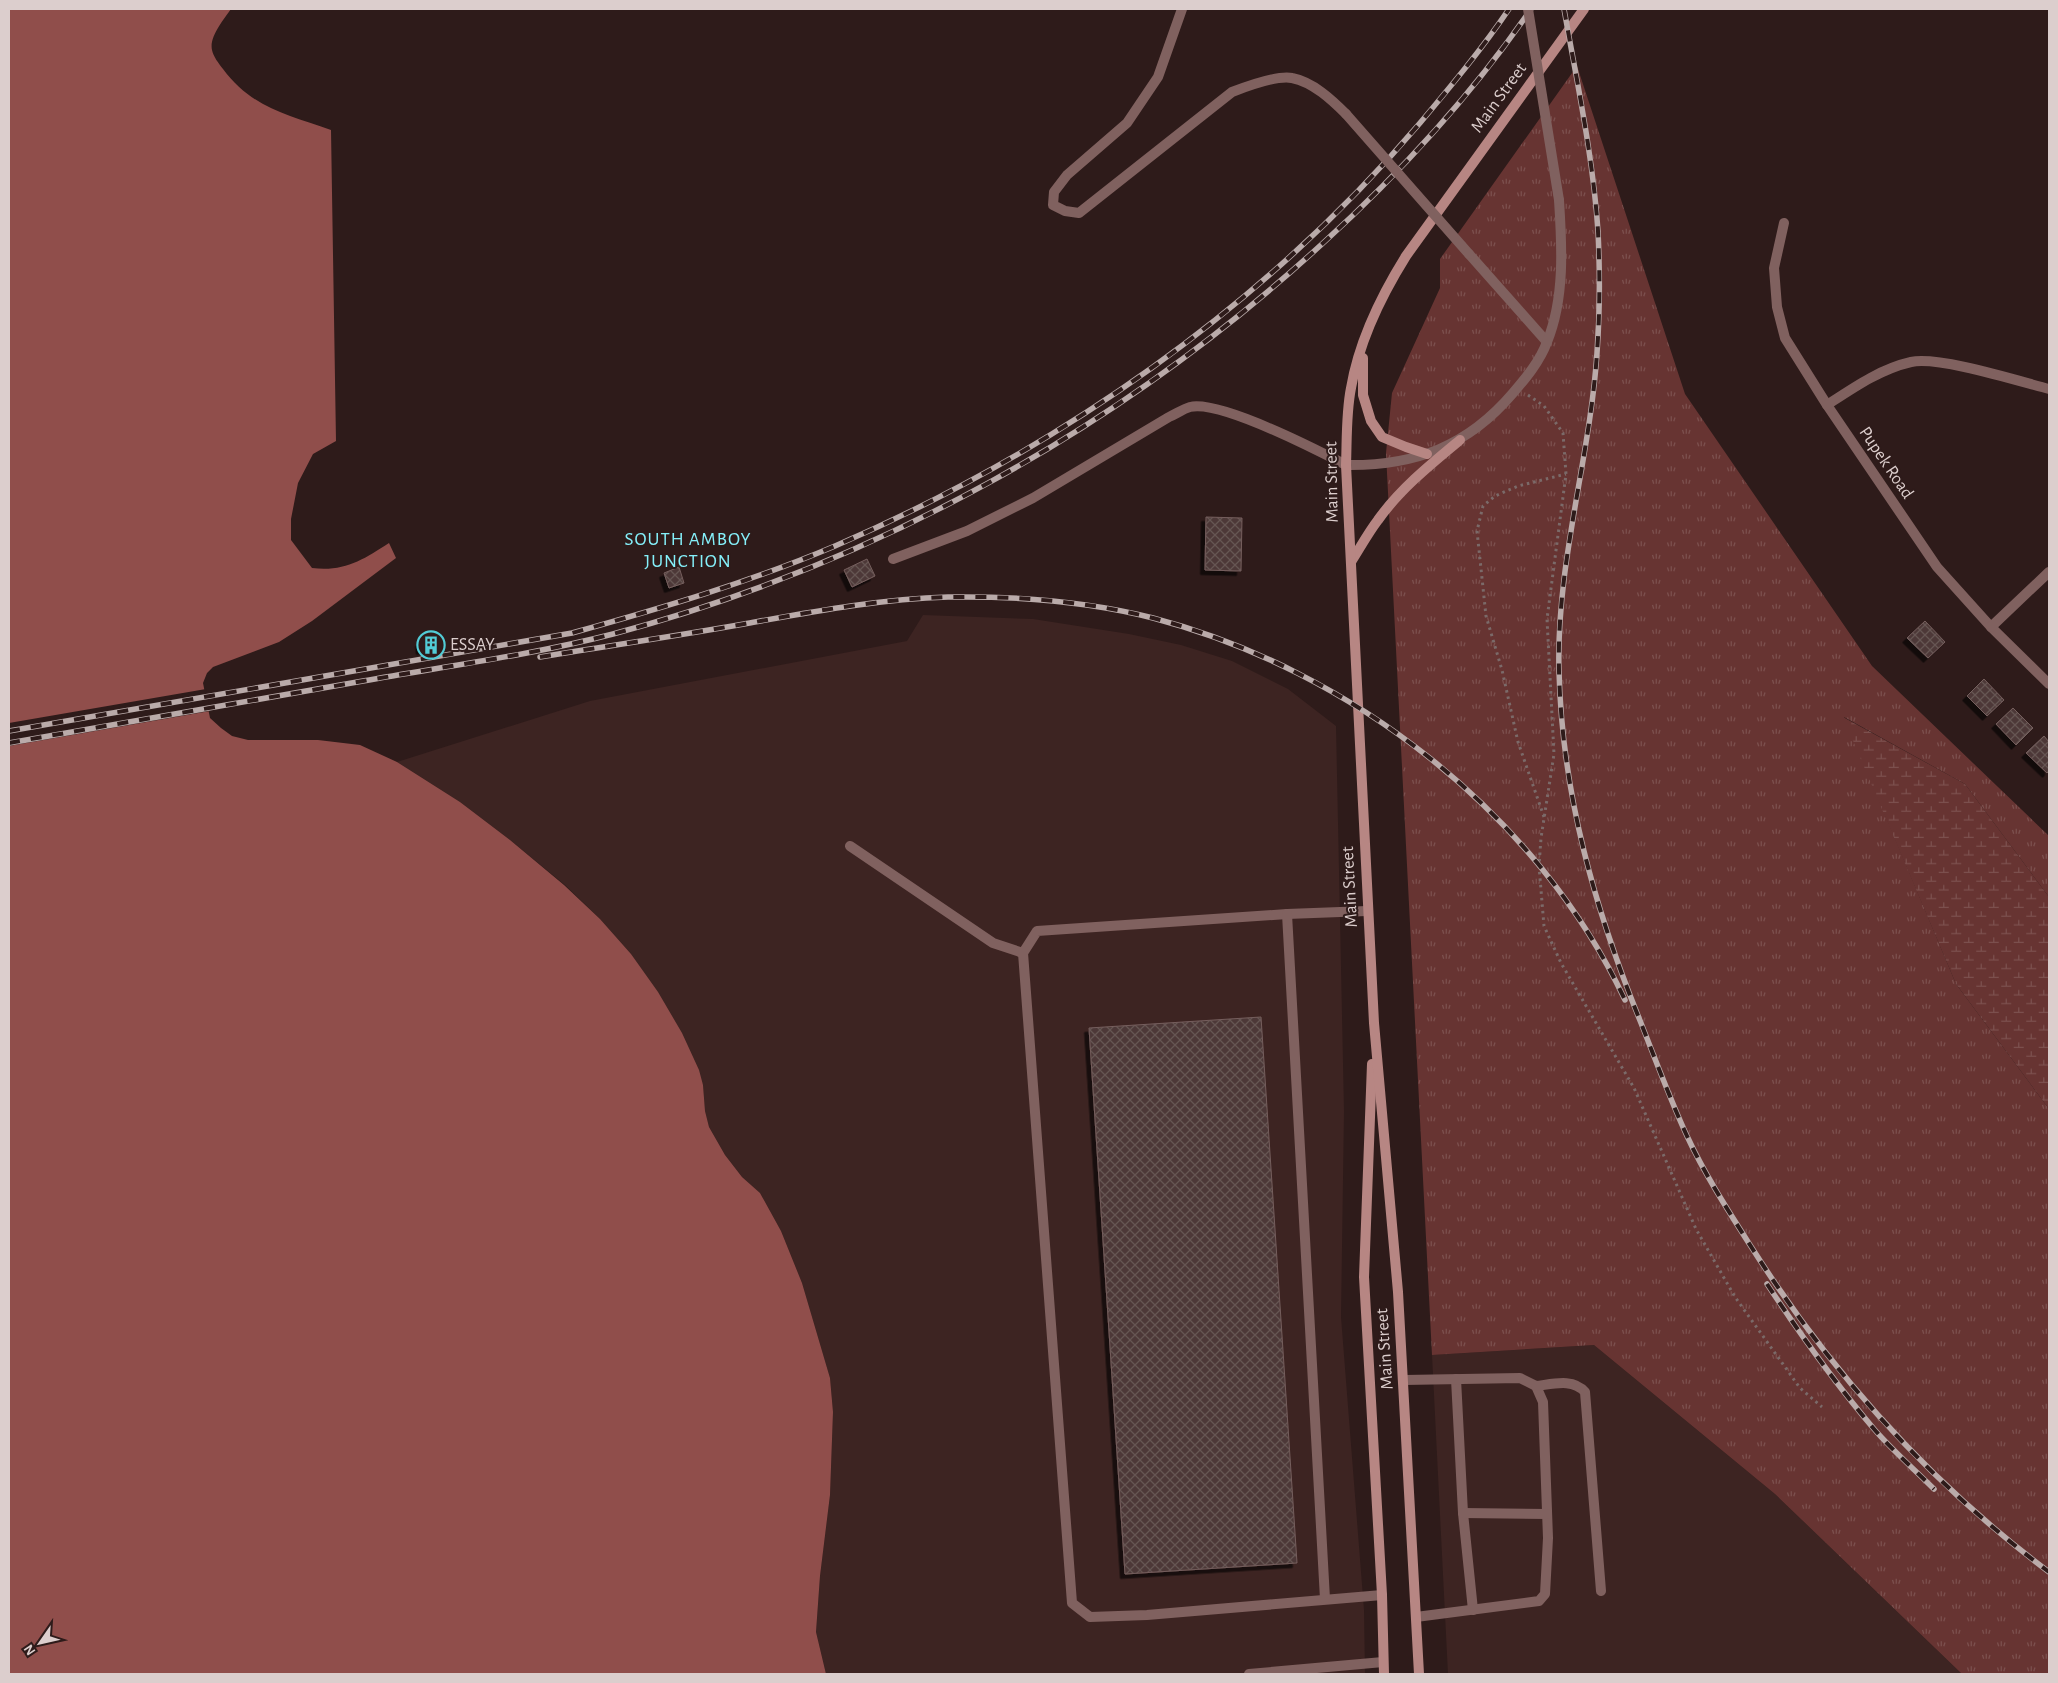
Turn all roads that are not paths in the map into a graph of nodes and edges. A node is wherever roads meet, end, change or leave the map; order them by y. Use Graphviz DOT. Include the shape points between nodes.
graph roads {
  1 [pos="1182,9"];
  2 [pos="1528,9"];
  3 [pos="1584,9"];
  4 [pos="1784,223"];
  5 [pos="1547,342"];
  6 [pos="1363,344"];
  7 [pos="2049,389"];
  8 [pos="1826,405"];
  9 [pos="1460,440"];
  10 [pos="1427,454"];
  11 [pos="1346,465"];
  12 [pos="893,559"];
  13 [pos="1351,562"];
  14 [pos="2049,572"];
  15 [pos="1991,627"];
  16 [pos="2049,684"];
  17 [pos="850,846"];
  18 [pos="1367,911"];
  19 [pos="1288,914"];
  20 [pos="1023,953"];
  21 [pos="1374,1023"];
  22 [pos="1456,1379"];
  23 [pos="1404,1380"];
  24 [pos="1536,1386"];
  25 [pos="1464,1513"];
  26 [pos="1547,1514"];
  27 [pos="1601,1591"];
  28 [pos="1382,1595"];
  29 [pos="1325,1599"];
  30 [pos="1474,1610"];
  31 [pos="1416,1617"];
  32 [pos="1383,1662"];
  33 [pos="1318,1671"];
  34 [pos="1249,1674"];
  35 [pos="1384,1674"];
  36 [pos="1419,1674"];
  1 -- 5 [label="street, bridge" via="1158,77 1127,123 1068,175 1054,192 1053,205 1079,213 1232,92 1256,83 1291,77 1324,92 1346,114"];
  2 -- 5 [label="street, bridge" via="1559,200 1560,272 1556,309"];
  3 -- 6 [label="main road, Main Street" via="1406,256 1390,281"];
  4 -- 8 [label="street, Pupek Road" via="1774,268 1777,309 1785,338"];
  5 -- 9 [label="street" via="1518,388 1495,413"];
  6 -- 10 [label="main road" via="1363,395 1372,422 1382,437"];
  6 -- 11 [label="main road, Main Street" via="1351,387"];
  7 -- 8 [label="street" via="1942,363 1913,362 1868,379"];
  8 -- 15 [label="street, Pupek Road" via="1937,567"];
  9 -- 10 [label="street"];
  9 -- 13 [label="main road" via="1396,498 1378,519"];
  10 -- 11 [label="street" via="1393,463"];
  11 -- 12 [label="street" via="1296,439 1210,407 1190,407 1032,498 967,531"];
  11 -- 13 [label="main road, Main Street"];
  13 -- 18 [label="main road, Main Street"];
  14 -- 15 [label="street"];
  15 -- 16 [label="street, Pupek Road"];
  17 -- 20 [label="street" via="994,943"];
  18 -- 19 [label="street"];
  18 -- 21 [label="main road, Main Street"];
  19 -- 20 [label="street" via="1037,931"];
  19 -- 29 [label="street"];
  20 -- 29 [label="street" via="1072,1603 1090,1617"];
  21 -- 23 [label="main road, Main Street"];
  21 -- 28 [label="main road, Main Street" via="1364,1277"];
  22 -- 23 [label="street"];
  22 -- 24 [label="street" via="1520,1378"];
  22 -- 25 [label="street"];
  23 -- 31 [label="main road, Main Street"];
  24 -- 26 [label="street" via="1543,1402"];
  24 -- 27 [label="street" via="1574,1383 1585,1392"];
  25 -- 26 [label="street"];
  25 -- 30 [label="street"];
  26 -- 30 [label="street" via="1545,1594 1539,1601"];
  28 -- 29 [label="street"];
  28 -- 32 [label="main road, Main Street"];
  30 -- 31 [label="street"];
  31 -- 36 [label="main road, Main Street"];
  32 -- 33 [label="street"];
  32 -- 35 [label="main road, Main Street"];
  33 -- 34 [label="street"];
}
